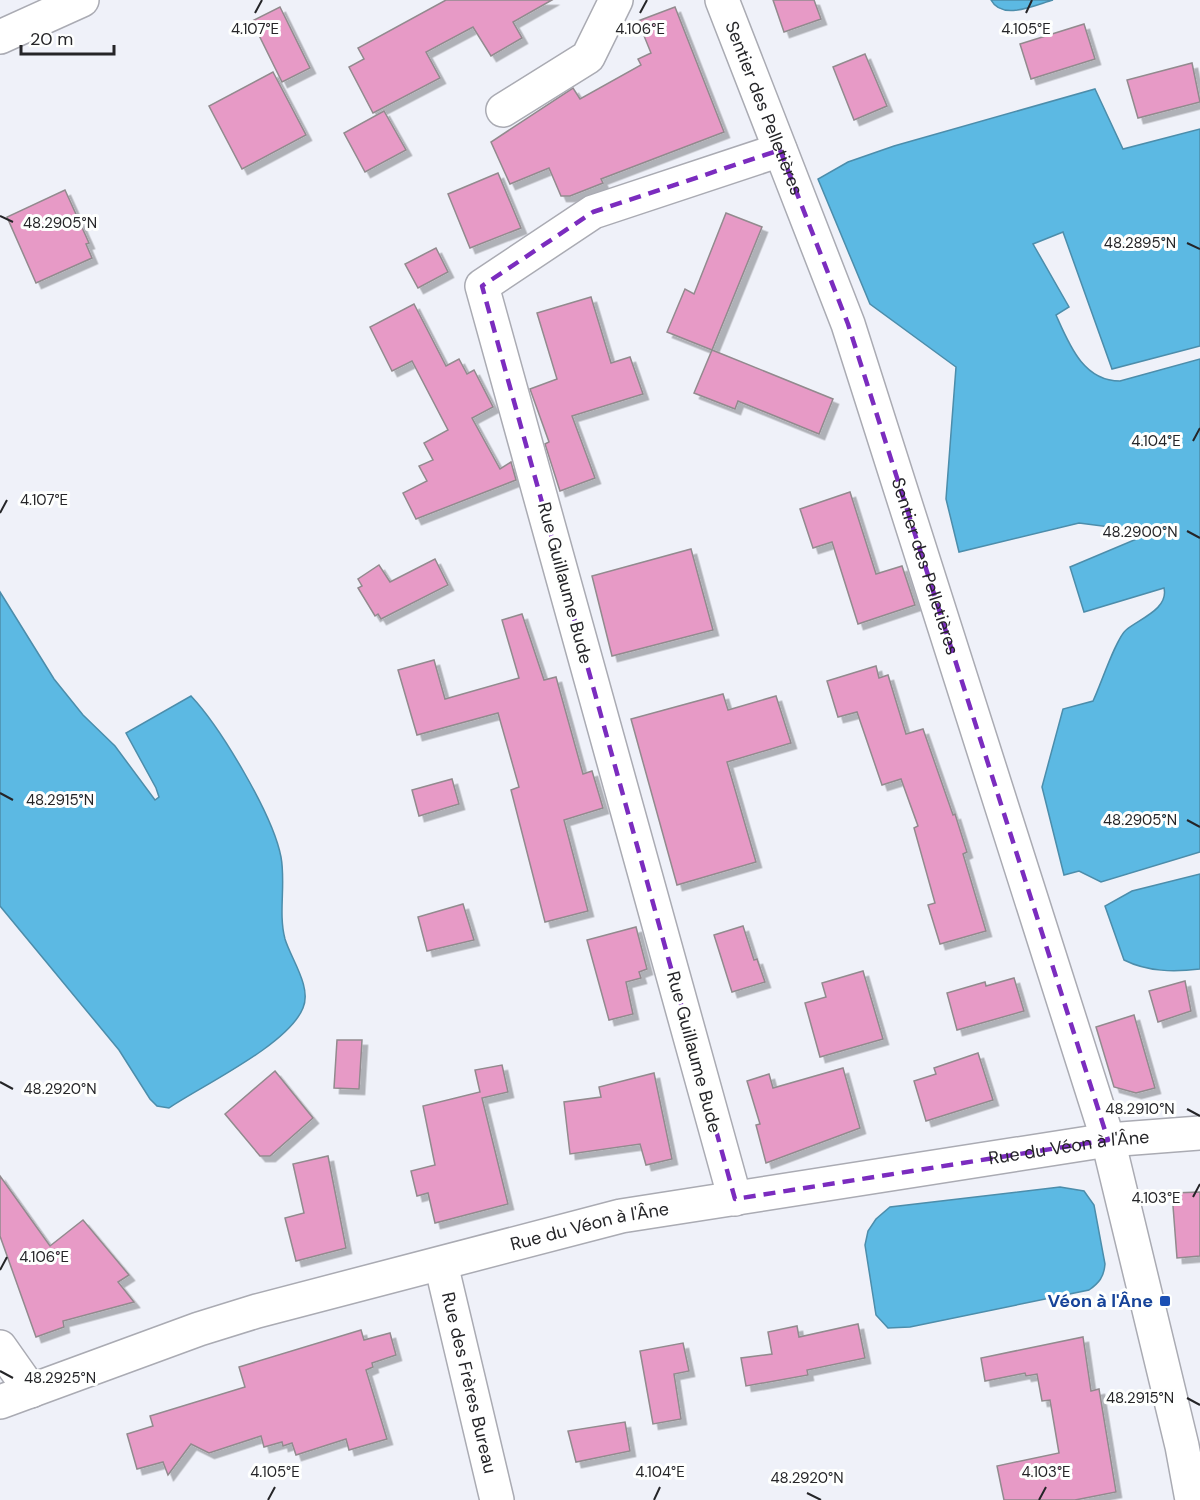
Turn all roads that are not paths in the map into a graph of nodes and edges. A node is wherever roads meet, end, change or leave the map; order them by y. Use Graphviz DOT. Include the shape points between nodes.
graph roads {
  1 [pos="82,0"];
  2 [pos="616,0"];
  3 [pos="722,0"];
  4 [pos="0,37"];
  5 [pos="503,110"];
  6 [pos="780,150"];
  7 [pos="1200,1133"];
  8 [pos="1108,1140"];
  9 [pos="735,1199"];
  10 [pos="441,1264"];
  11 [pos="0,1347"];
  12 [pos="31,1391"];
  13 [pos="0,1402"];
  14 [pos="1191,1446"];
  15 [pos="497,1500"];
  16 [pos="1192,1500"];
  1 -- 4 [label="street"];
  2 -- 5 [label="street" via="588,57"];
  3 -- 6 [label="street, Sentier des Pelletières"];
  6 -- 8 [label="street, Sentier des Pelletières" via="848,324"];
  6 -- 9 [label="street, Rue Guillaume Bude" via="593,212 483,286"];
  7 -- 8 [label="street, Rue du Véon à l'Âne"];
  8 -- 9 [label="street, Rue du Véon à l'Âne"];
  8 -- 14 [label="street, Sentier des Pelletières"];
  9 -- 10 [label="street, Rue du Véon à l'Âne" via="621,1216"];
  10 -- 12 [label="street, Rue du Véon à l'Âne" via="248,1314"];
  10 -- 15 [label="street, Rue des Frères Bureau"];
  11 -- 12 [label="street"];
  12 -- 13 [label="street, Rue du Véon à l'Âne"];
  14 -- 16 [label="street, Sentier des Pelletières"];
}
